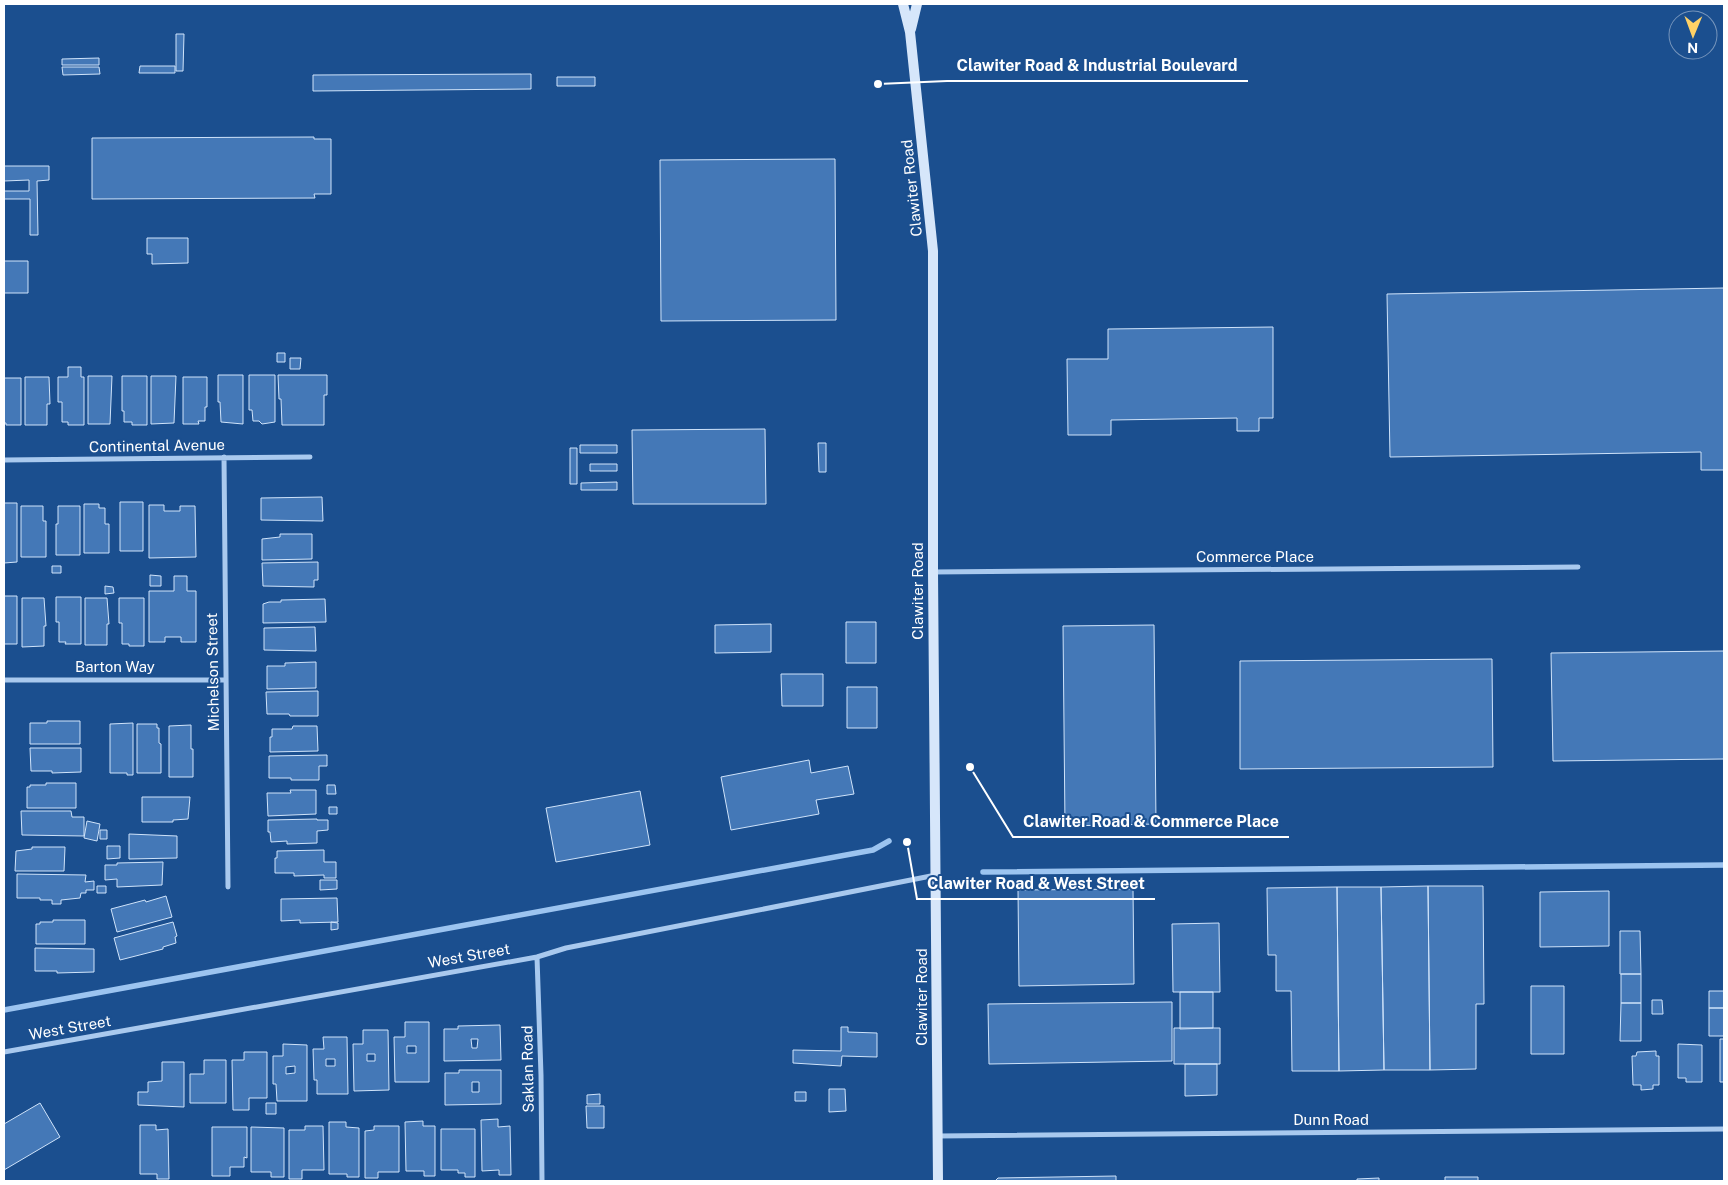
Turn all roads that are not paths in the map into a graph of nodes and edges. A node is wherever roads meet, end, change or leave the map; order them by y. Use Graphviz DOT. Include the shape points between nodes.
graph roads {
  1 [pos="903,4"];
  2 [pos="917,4"];
  3 [pos="910,32"];
  4 [pos="310,456"];
  5 [pos="224,457"];
  6 [pos="4,460"];
  7 [pos="1578,567"];
  8 [pos="933,572"];
  9 [pos="4,680"];
  10 [pos="226,680"];
  11 [pos="936,875"];
  12 [pos="228,887"];
  13 [pos="537,957"];
  14 [pos="4,1052"];
  15 [pos="1724,1129"];
  16 [pos="937,1136"];
  17 [pos="542,1181"];
  18 [pos="938,1181"];
  1 -- 3 [label="main road, Clawiter Road"];
  2 -- 3 [label="main road"];
  3 -- 8 [label="main road, Clawiter Road" via="933,251"];
  4 -- 5 [label="street, Continental Avenue"];
  5 -- 6 [label="street, Continental Avenue"];
  5 -- 10 [label="street, Michelson Street"];
  7 -- 8 [label="street, Commerce Place"];
  8 -- 11 [label="main road, Clawiter Road"];
  9 -- 10 [label="street, Barton Way"];
  10 -- 12 [label="street, Michelson Street"];
  11 -- 13 [label="street, West Street" via="566,948"];
  11 -- 16 [label="main road, Clawiter Road"];
  13 -- 14 [label="street, West Street"];
  13 -- 17 [label="street, Saklan Road"];
  15 -- 16 [label="street, Dunn Road"];
  16 -- 18 [label="main road, Clawiter Road"];
}
